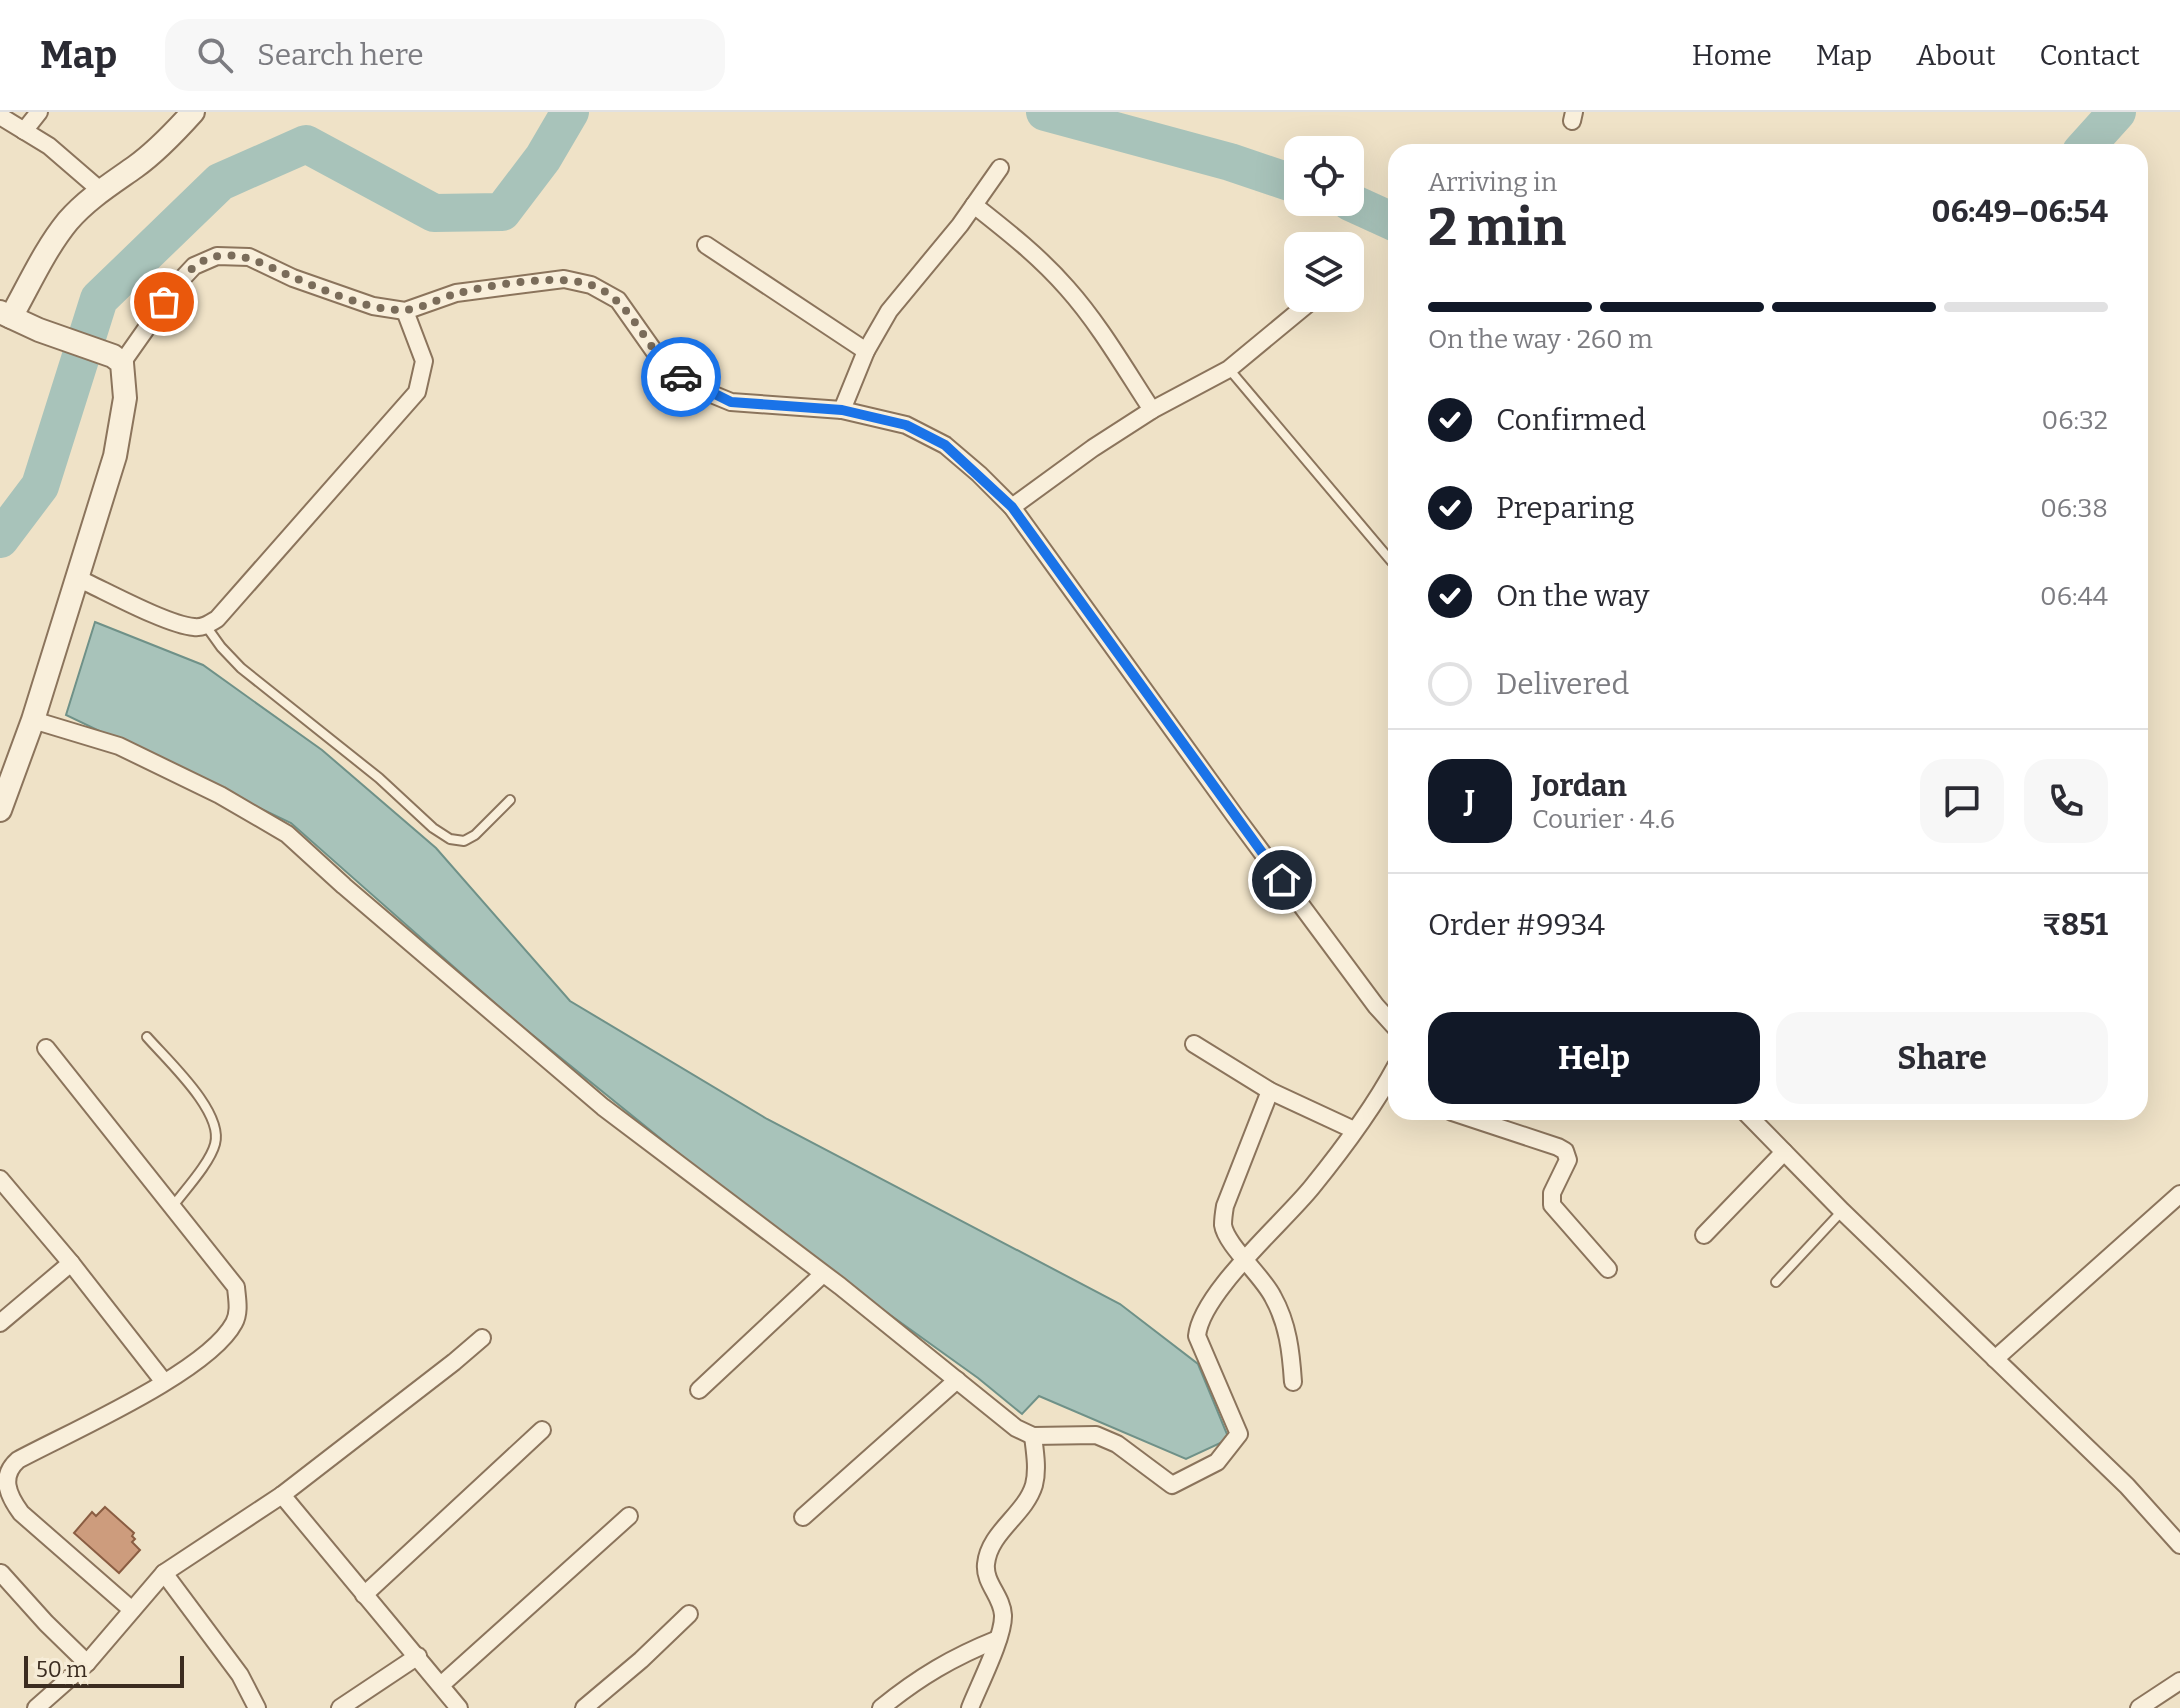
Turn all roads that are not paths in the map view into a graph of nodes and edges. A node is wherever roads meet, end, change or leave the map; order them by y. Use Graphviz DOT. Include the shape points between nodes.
graph roads {
  1 [pos="39,112"];
  2 [pos="193,112"];
  3 [pos="0,116"];
  4 [pos="24,131"];
  5 [pos="1000,168"];
  6 [pos="100,190"];
  7 [pos="974,205"];
  8 [pos="706,245"];
  9 [pos="405,311"];
  10 [pos="1298,312"];
  11 [pos="6,314"];
  12 [pos="866,351"];
  13 [pos="118,359"];
  14 [pos="1229,369"];
  15 [pos="842,410"];
  16 [pos="1152,410"];
  17 [pos="1012,507"];
  18 [pos="1388,557"];
  19 [pos="74,587"];
  20 [pos="206,626"];
  21 [pos="36,711"];
  22 [pos="510,800"];
  23 [pos="0,810"];
  24 [pos="1388,1019"];
  25 [pos="147,1037"];
  26 [pos="1194,1044"];
  27 [pos="46,1048"];
  28 [pos="1270,1091"];
  29 [pos="1388,1093"];
  30 [pos="1476,1120"];
  31 [pos="1753,1120"];
  32 [pos="1354,1130"];
  33 [pos="1784,1152"];
  34 [pos="0,1179"];
  35 [pos="2180,1194"];
  36 [pos="173,1206"];
  37 [pos="1842,1211"];
  38 [pos="1704,1235"];
  39 [pos="1246,1259"];
  40 [pos="71,1263"];
  41 [pos="1608,1269"];
  42 [pos="823,1274"];
  43 [pos="1776,1282"];
  44 [pos="0,1323"];
  45 [pos="482,1338"];
  46 [pos="1995,1359"];
  47 [pos="957,1380"];
  48 [pos="164,1382"];
  49 [pos="1293,1382"];
  50 [pos="699,1390"];
  51 [pos="542,1430"];
  52 [pos="1033,1436"];
  53 [pos="282,1495"];
  54 [pos="629,1516"];
  55 [pos="803,1517"];
  56 [pos="2180,1545"];
  57 [pos="1,1573"];
  58 [pos="164,1573"];
  59 [pos="364,1595"];
  60 [pos="132,1610"];
  61 [pos="689,1614"];
  62 [pos="998,1639"];
  63 [pos="418,1656"];
  64 [pos="87,1663"];
  65 [pos="2180,1681"];
  66 [pos="441,1685"];
  67 [pos="36,1708"];
  68 [pos="257,1708"];
  69 [pos="340,1708"];
  70 [pos="459,1708"];
  71 [pos="584,1708"];
  72 [pos="881,1708"];
  73 [pos="970,1708"];
  74 [pos="2139,1708"];
  1 -- 4 [label="street"];
  2 -- 6 [label="street" via="137,166"];
  3 -- 4 [label="street"];
  4 -- 6 [label="street"];
  5 -- 7 [label="street"];
  6 -- 11 [label="street" via="68,221"];
  7 -- 12 [label="street" via="889,311"];
  7 -- 16 [label="street" via="1032,251 1068,289"];
  8 -- 12 [label="street"];
  9 -- 13 [label="street" via="373,306 249,257 217,256 194,266"];
  9 -- 15 [label="street" via="456,293 518,284 564,279 591,285 618,300 654,351 697,388 731,402"];
  9 -- 20 [label="street" via="424,361 417,392"];
  10 -- 14 [label="street"];
  11 -- 13 [label="street"];
  12 -- 15 [label="street"];
  13 -- 19 [label="street" via="125,398 115,456"];
  14 -- 16 [label="street"];
  14 -- 18 [label="lane"];
  15 -- 17 [label="street" via="906,425 945,445"];
  16 -- 17 [label="street"];
  17 -- 24 [label="street"];
  19 -- 20 [label="street" via="175,622"];
  19 -- 21 [label="street"];
  20 -- 22 [label="lane" via="241,668 450,839 464,841 475,835"];
  21 -- 23 [label="street"];
  21 -- 42 [label="street" via="220,795 287,834 603,1107"];
  25 -- 36 [label="lane" via="209,1110 215,1125 215,1144"];
  26 -- 28 [label="street"];
  27 -- 36 [label="street"];
  28 -- 32 [label="street"];
  28 -- 39 [label="street" via="1225,1206 1228,1239"];
  29 -- 32 [label="street"];
  30 -- 41 [label="street" via="1565,1151 1568,1160 1552,1193 1552,1205"];
  31 -- 33 [label="street"];
  32 -- 39 [label="street" via="1311,1188"];
  33 -- 37 [label="street"];
  33 -- 38 [label="street"];
  34 -- 40 [label="street"];
  35 -- 46 [label="street"];
  36 -- 48 [label="street" via="236,1287 239,1307 235,1323 211,1351"];
  37 -- 43 [label="lane"];
  37 -- 46 [label="street"];
  39 -- 49 [label="street" via="1281,1312"];
  39 -- 52 [label="street" via="1208,1307 1197,1336 1239,1434 1217,1462 1172,1485 1117,1444 1096,1435"];
  40 -- 44 [label="street"];
  40 -- 48 [label="street"];
  42 -- 47 [label="street"];
  42 -- 50 [label="street"];
  45 -- 53 [label="street"];
  46 -- 56 [label="street" via="2127,1486"];
  47 -- 52 [label="street"];
  47 -- 55 [label="street"];
  48 -- 60 [label="street" via="18,1460 3,1477 21,1513"];
  51 -- 59 [label="street"];
  52 -- 62 [label="street" via="1034,1487 991,1546 986,1563 1003,1616"];
  53 -- 58 [label="street"];
  53 -- 59 [label="street"];
  54 -- 66 [label="street"];
  57 -- 64 [label="street"];
  58 -- 60 [label="street"];
  58 -- 68 [label="street" via="240,1675"];
  59 -- 63 [label="street"];
  60 -- 64 [label="street"];
  61 -- 71 [label="street"];
  62 -- 72 [label="street" via="953,1657"];
  62 -- 73 [label="street"];
  63 -- 66 [label="street"];
  63 -- 69 [label="street"];
  64 -- 67 [label="street"];
  65 -- 74 [label="street"];
  66 -- 70 [label="street"];
}
